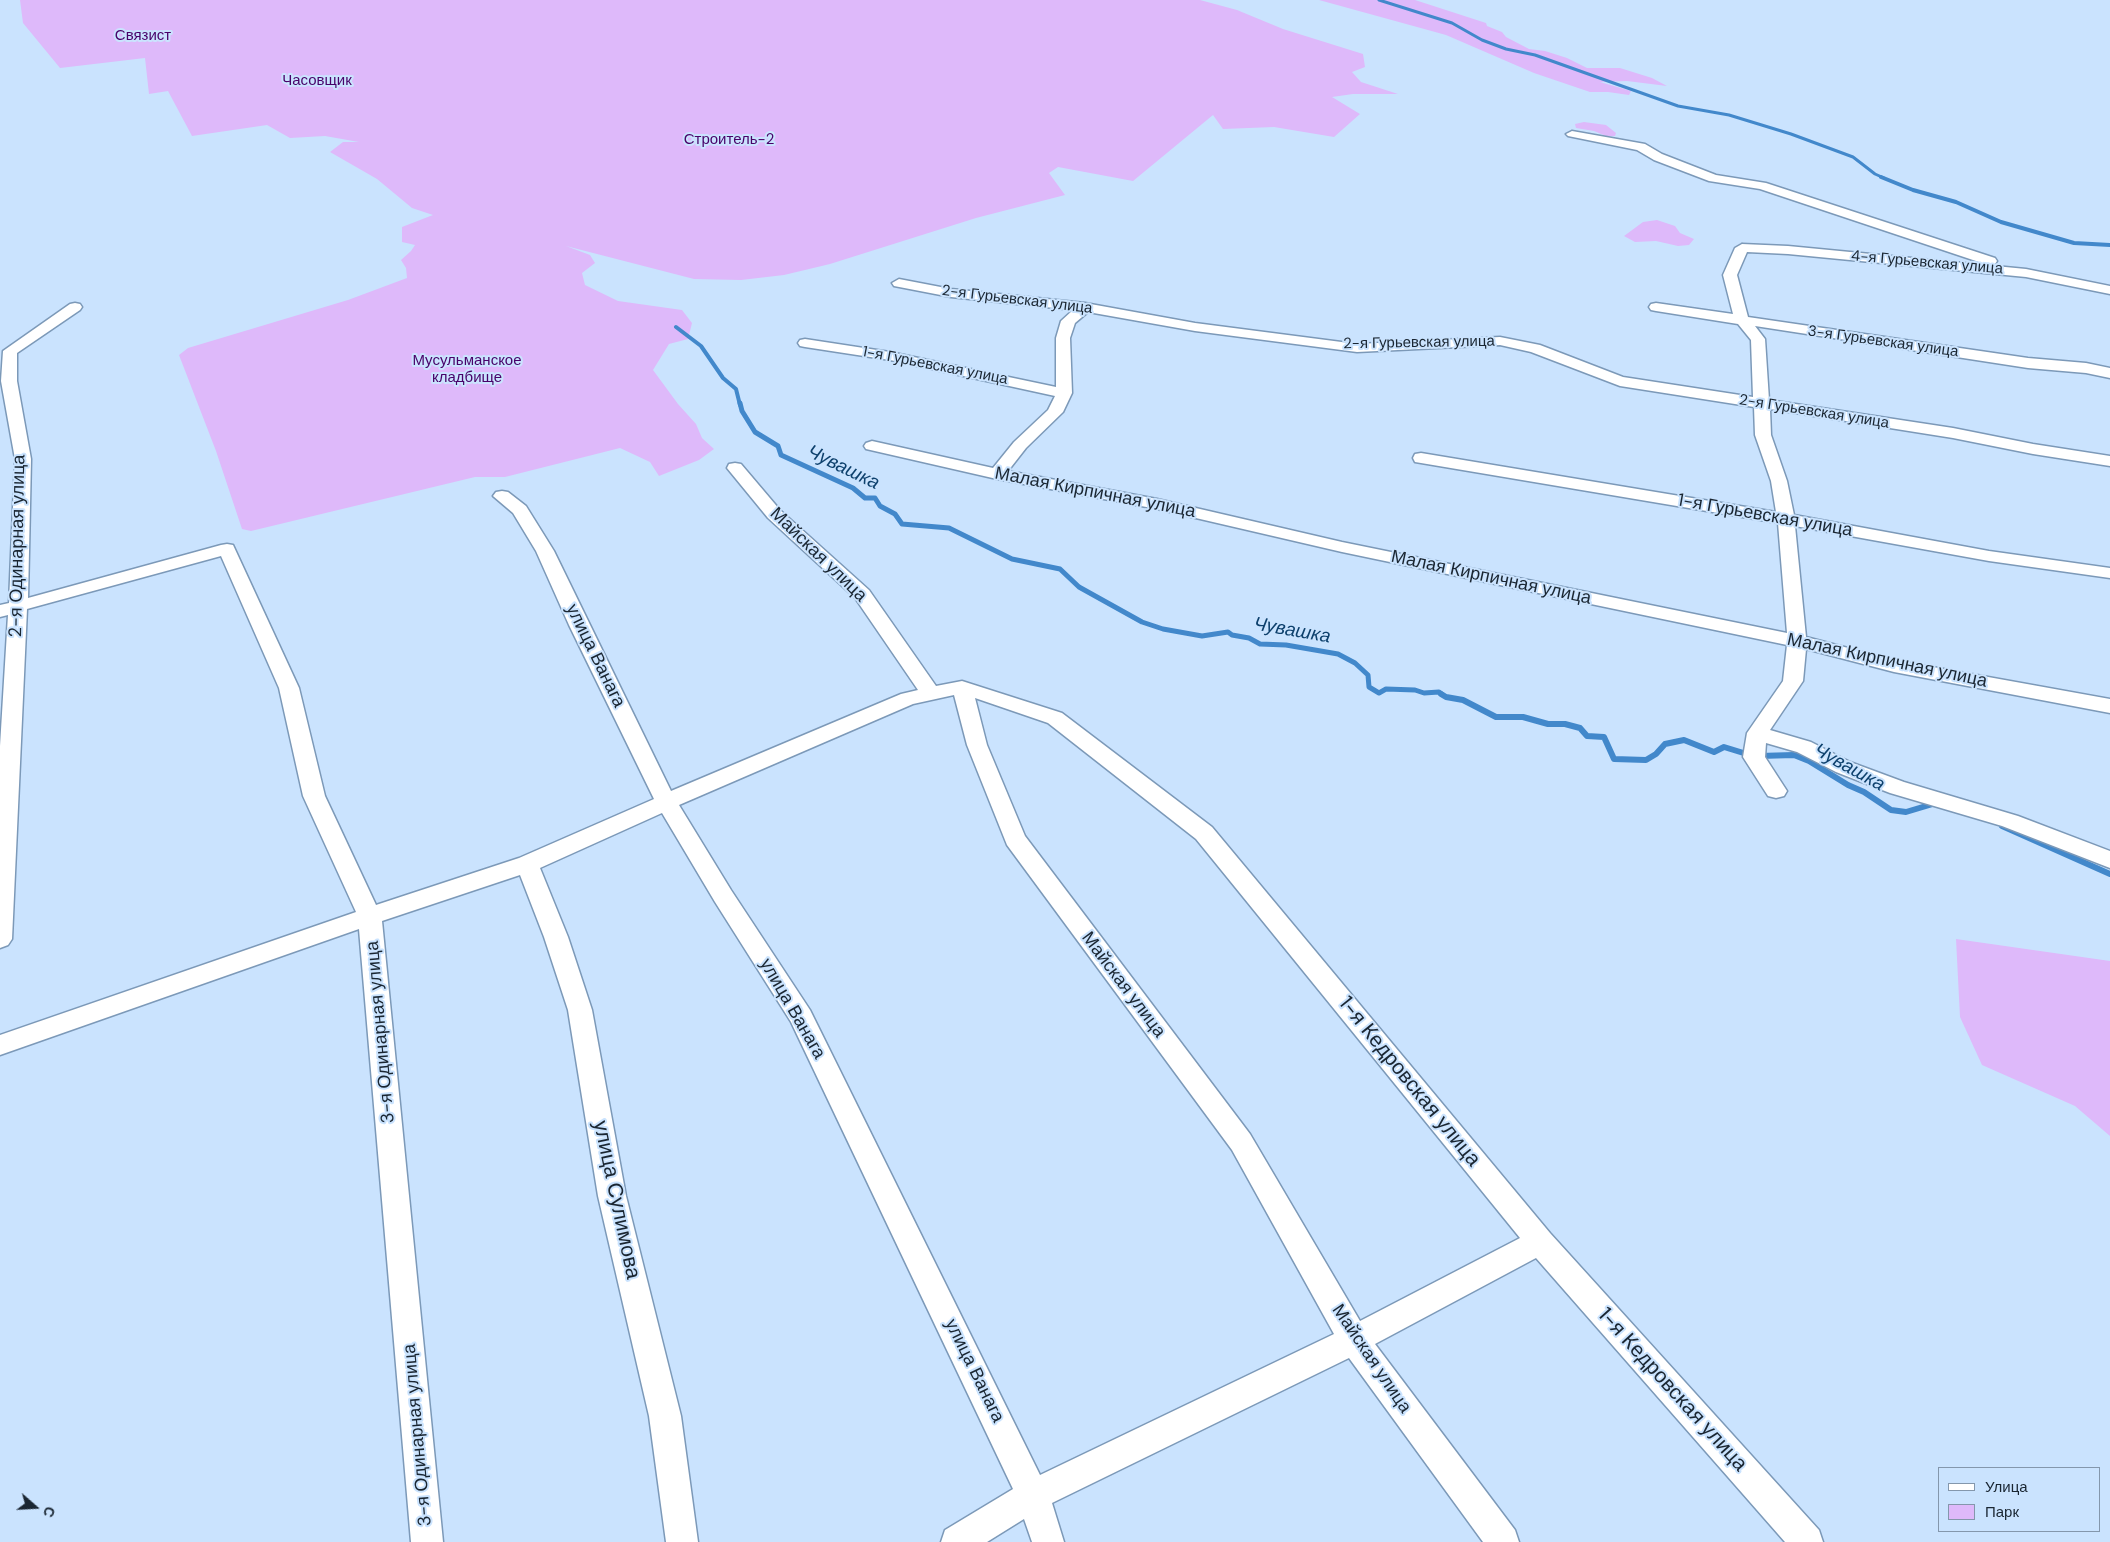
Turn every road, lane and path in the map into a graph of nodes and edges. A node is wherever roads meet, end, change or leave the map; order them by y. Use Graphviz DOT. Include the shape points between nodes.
graph roads {
  1 [pos="1572,134"];
  2 [pos="2026,273"];
  3 [pos="899,283"];
  4 [pos="2110,290"];
  5 [pos="75,307"];
  6 [pos="1085,307"];
  7 [pos="1656,307"];
  8 [pos="1743,321"];
  9 [pos="805,343"];
  10 [pos="2110,373"];
  11 [pos="1064,393"];
  12 [pos="1763,403"];
  13 [pos="872,446"];
  14 [pos="1421,458"];
  15 [pos="2110,461"];
  16 [pos="735,468"];
  17 [pos="997,474"];
  18 [pos="502,496"];
  19 [pos="1786,519"];
  20 [pos="2110,573"];
  21 [pos="9,609"];
  22 [pos="1797,641"];
  23 [pos="962,687"];
  24 [pos="931,694"];
  25 [pos="2110,706"];
  26 [pos="1757,733"];
  27 [pos="1776,791"];
  28 [pos="666,802"];
  29 [pos="2110,860"];
  30 [pos="527,864"];
  31 [pos="370,916"];
  32 [pos="0,940"];
  33 [pos="0,1046"];
  34 [pos="1540,1242"];
  35 [pos="1354,1340"];
  36 [pos="1033,1495"];
  37 [pos="428,1542"];
  38 [pos="682,1542"];
  39 [pos="957,1542"];
  40 [pos="1048,1542"];
  41 [pos="1503,1542"];
  42 [pos="1807,1542"];
  1 -- 2 [label="street" via="1642,147 1658,157 1713,178 1762,186"];
  2 -- 4 [label="street, 4-я Гурьевская улица"];
  2 -- 8 [label="street, 4-я Гурьевская улица" via="1742,248 1730,275 1736,307"];
  3 -- 6 [label="street, 2-я Гурьевская улица" via="951,293"];
  5 -- 21 [label="street, 2-я Одинарная улица" via="10,351 9,381 23,459"];
  6 -- 11 [label="street" via="1068,321 1064,338"];
  6 -- 12 [label="street, 2-я Гурьевская улица" via="1194,327 1357,348 1500,341 1535,348 1620,381"];
  7 -- 8 [label="street, 3-я Гурьевская улица"];
  8 -- 10 [label="street, 3-я Гурьевская улица"];
  8 -- 12 [label="street" via="1758,339"];
  9 -- 11 [label="street, 1-я Гурьевская улица" via="948,367"];
  11 -- 17 [label="street" via="1055,412 1020,445"];
  12 -- 15 [label="street, 2-я Гурьевская улица"];
  12 -- 19 [label="street" via="1764,435 1779,481"];
  13 -- 17 [label="street, Малая Кирпичная улица"];
  14 -- 19 [label="street, 1-я Гурьевская улица"];
  16 -- 24 [label="street, Майская улица" via="774,514 862,594"];
  17 -- 22 [label="street, Малая Кирпичная улица" via="1157,504 1342,547"];
  18 -- 28 [label="street, улица Ванага" via="520,510 546,551"];
  19 -- 20 [label="street, 1-я Гурьевская улица" via="1989,556"];
  19 -- 22 [label="street"];
  21 -- 31 [label="street, 3-я Одинарная улица" via="227,549 288,688 314,796"];
  21 -- 32 [label="street, 2-я Одинарная улица"];
  22 -- 25 [label="street, Малая Кирпичная улица" via="1894,666"];
  22 -- 26 [label="street" via="1793,681"];
  23 -- 24 [label="street"];
  23 -- 34 [label="street, 1-я Кедровская улица" via="1055,718 1204,833"];
  23 -- 35 [label="street, Майская улица" via="977,745 1015,839 1241,1142"];
  24 -- 28 [label="street" via="908,699"];
  26 -- 27 [label="street" via="1754,757"];
  26 -- 29 [label="street" via="1804,747 1843,767 1898,788 2010,821"];
  28 -- 30 [label="street"];
  28 -- 36 [label="street, улица Ванага" via="801,1017"];
  30 -- 31 [label="street"];
  30 -- 38 [label="street, улица Сулимова" via="580,1010 612,1196 665,1416"];
  31 -- 33 [label="street"];
  31 -- 37 [label="street, 3-я Одинарная улица"];
  34 -- 35 [label="street"];
  34 -- 42 [label="street, 1-я Кедровская улица"];
  35 -- 36 [label="street"];
  35 -- 41 [label="street, Майская улица"];
  36 -- 39 [label="street"];
  36 -- 40 [label="street, улица Ванага"];
}
